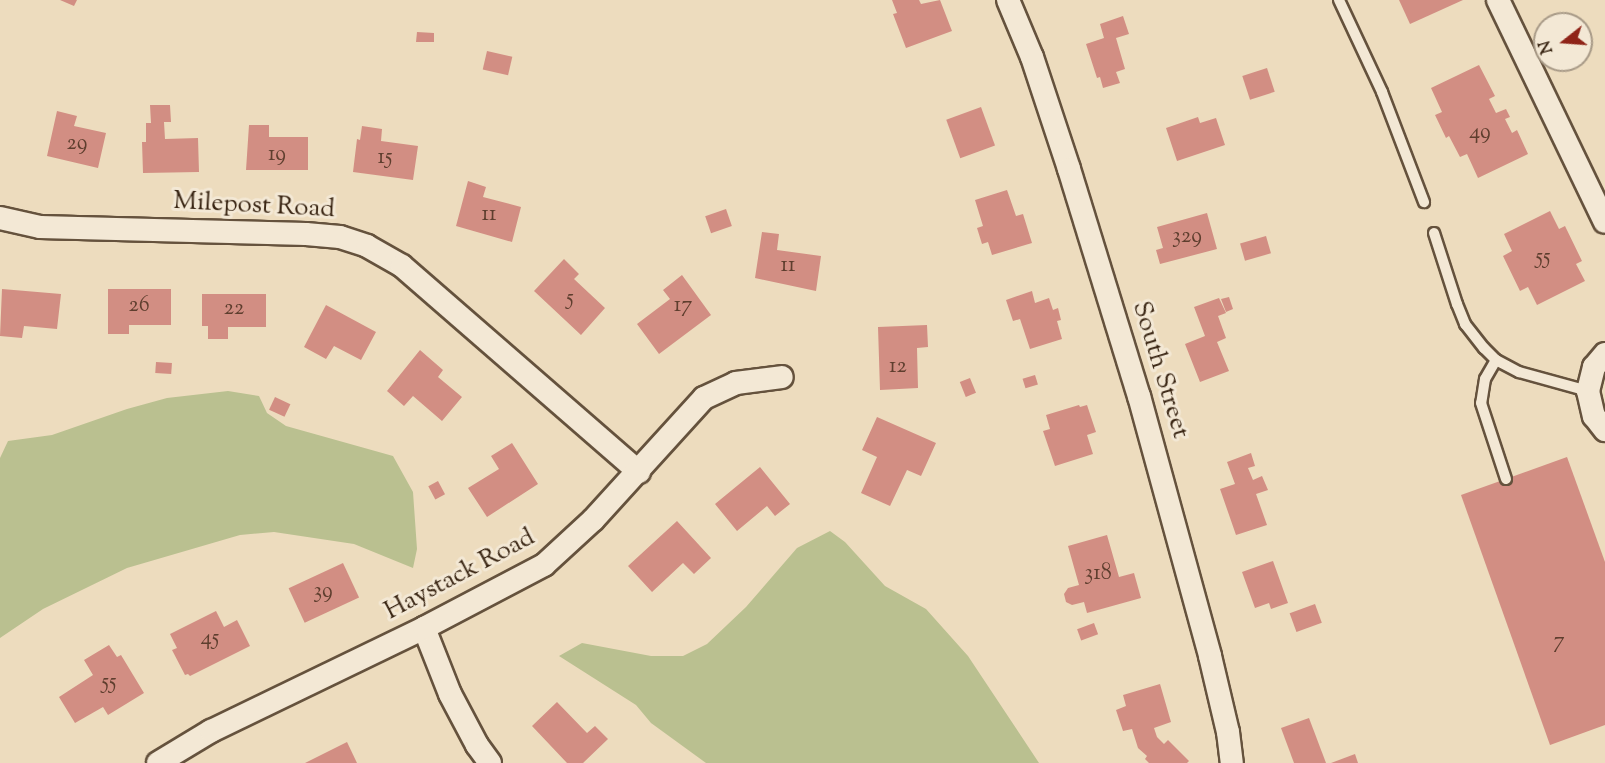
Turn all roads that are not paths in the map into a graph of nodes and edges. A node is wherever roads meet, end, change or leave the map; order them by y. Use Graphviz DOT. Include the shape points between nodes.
graph roads {
  1 [pos="1008,0"];
  2 [pos="1339,0"];
  3 [pos="1498,0"];
  4 [pos="1424,202"];
  5 [pos="0,218"];
  6 [pos="1605,222"];
  7 [pos="1434,233"];
  8 [pos="1605,354"];
  9 [pos="1496,360"];
  10 [pos="782,377"];
  11 [pos="1588,391"];
  12 [pos="1605,430"];
  13 [pos="639,472"];
  14 [pos="1506,479"];
  15 [pos="424,628"];
  16 [pos="158,763"];
  17 [pos="490,763"];
  18 [pos="1232,763"];
  1 -- 18 [label="street, South Street" via="1062,147 1139,396 1210,656"];
  2 -- 4 [label="lane" via="1382,92"];
  3 -- 6 [label="street"];
  5 -- 13 [label="street, Milepost Road" via="40,227 306,234 340,237 367,246 402,266"];
  7 -- 9 [label="lane" via="1466,324"];
  8 -- 11 [label="street" via="1591,374"];
  9 -- 11 [label="lane" via="1536,378"];
  9 -- 14 [label="lane" via="1485,379 1481,403"];
  10 -- 13 [label="street, Haystack Road" via="736,383 704,398"];
  11 -- 12 [label="street" via="1594,416"];
  13 -- 15 [label="street, Haystack Road" via="564,550 544,565"];
  15 -- 16 [label="street, Haystack Road" via="211,731"];
  15 -- 17 [label="street" via="450,694"];
}
